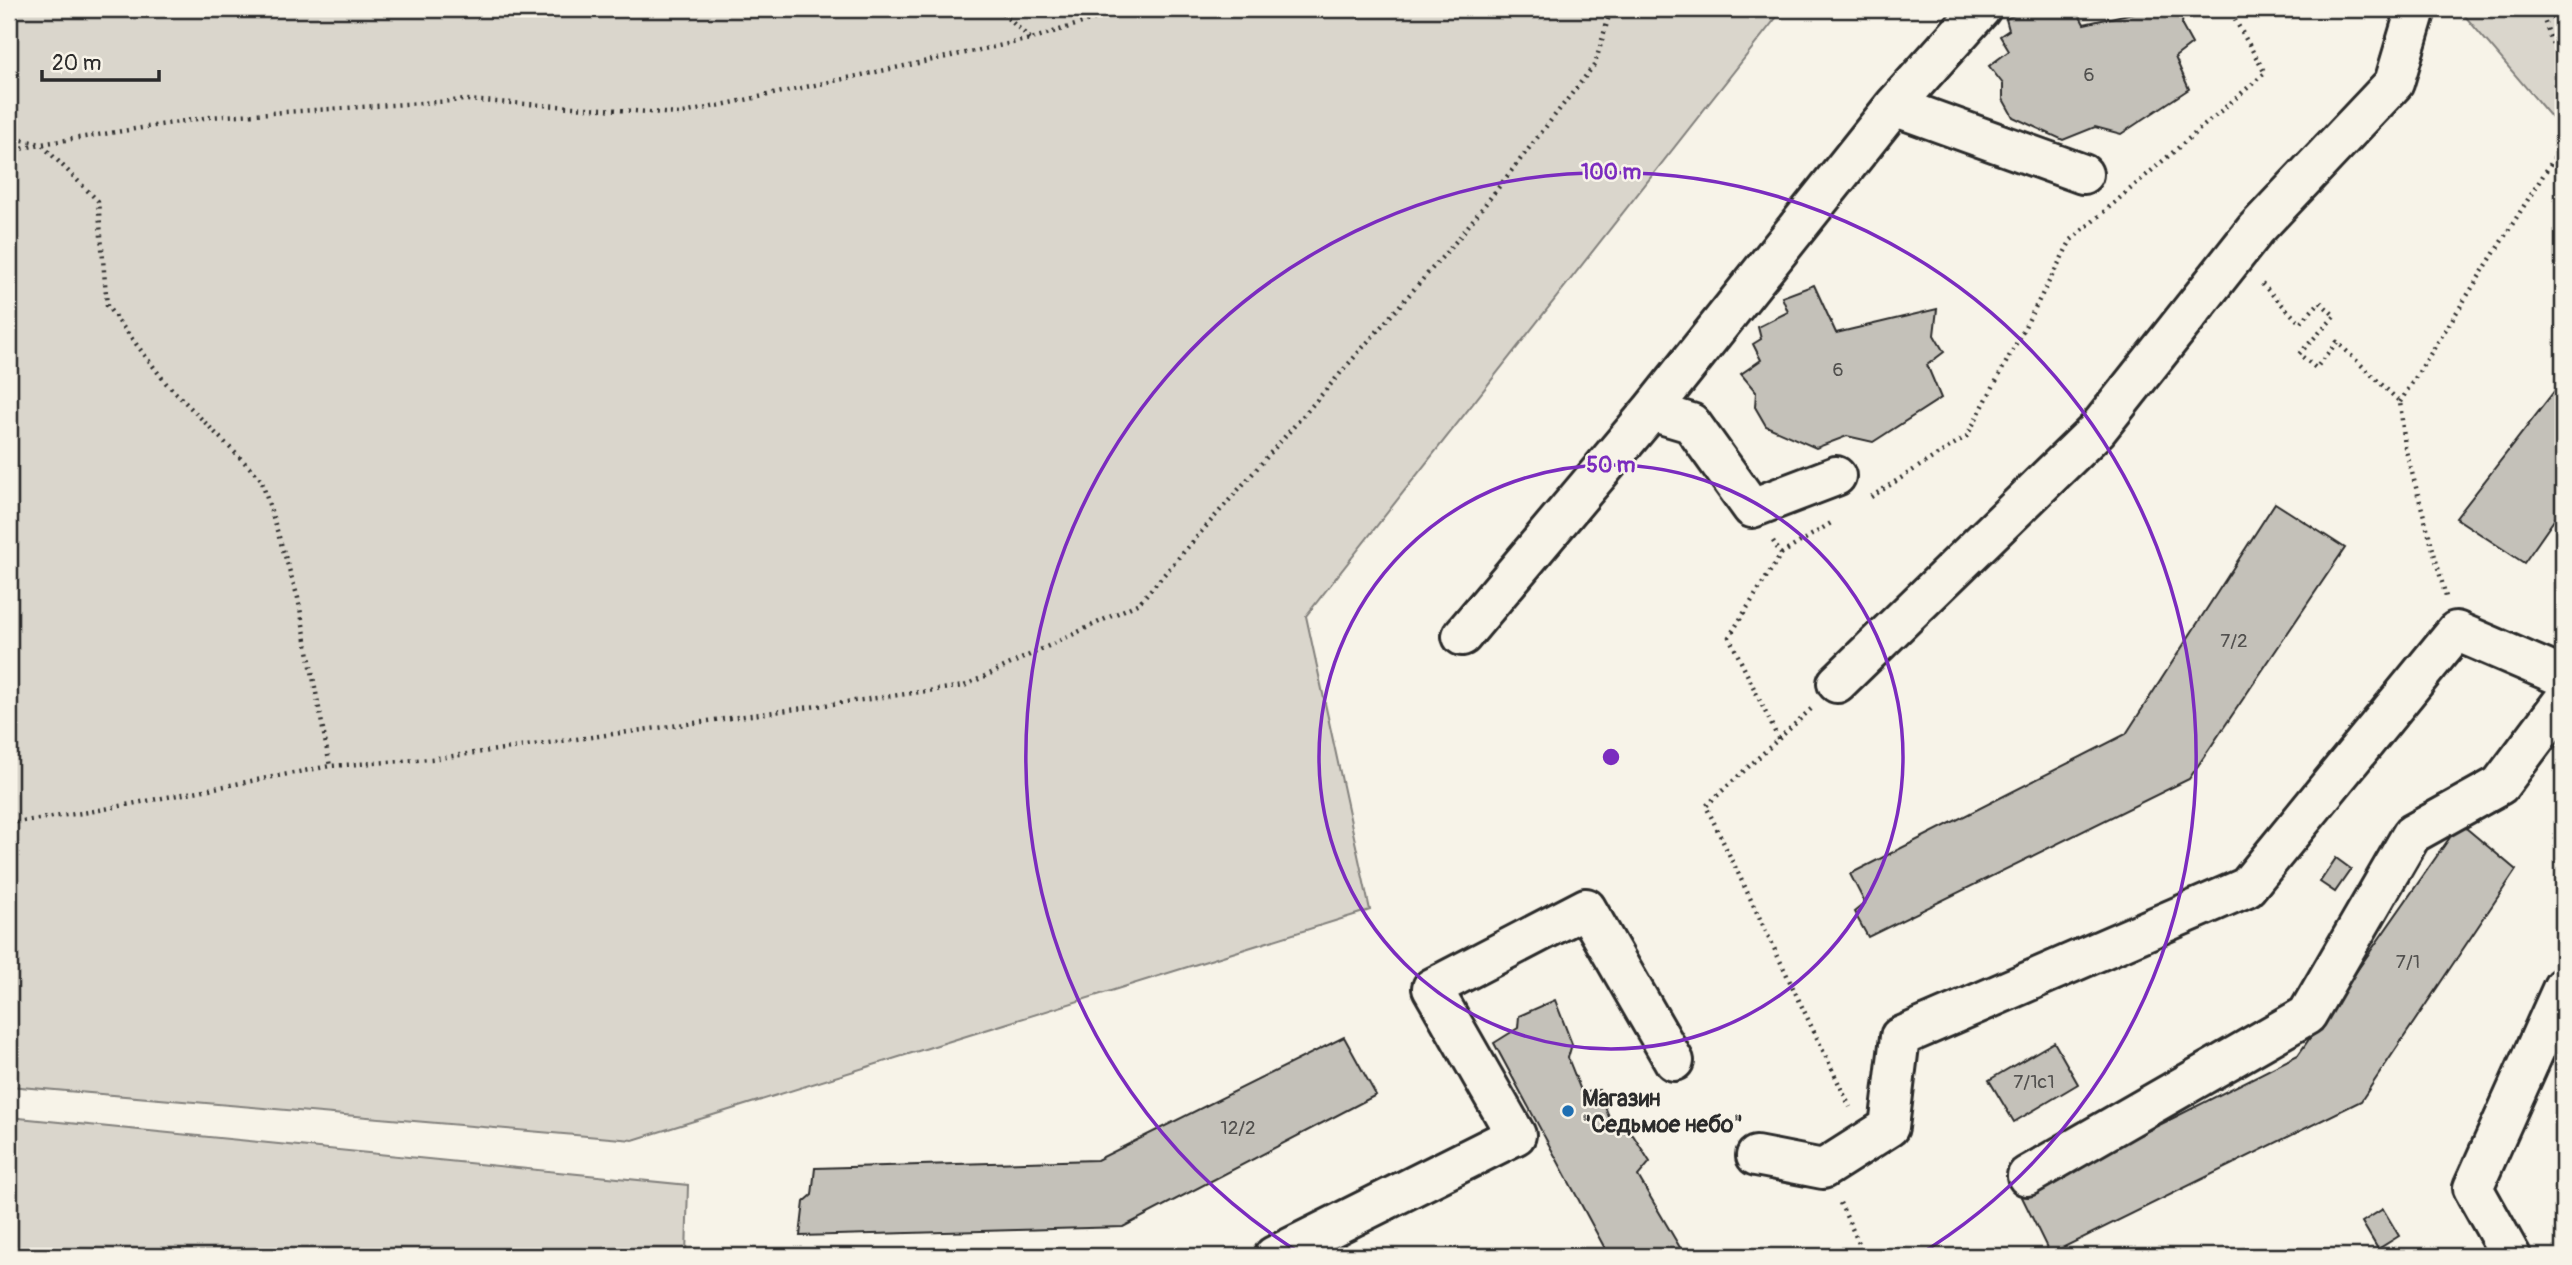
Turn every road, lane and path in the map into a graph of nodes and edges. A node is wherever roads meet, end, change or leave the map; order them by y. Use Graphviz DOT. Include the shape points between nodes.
graph roads {
  1 [pos="997,9"];
  2 [pos="1126,9"];
  3 [pos="1611,9"];
  4 [pos="1981,9"];
  5 [pos="2230,9"];
  6 [pos="2416,9"];
  7 [pos="2540,9"];
  8 [pos="1031,39"];
  9 [pos="2563,72"];
  10 [pos="1894,106"];
  11 [pos="9,137"];
  12 [pos="41,144"];
  13 [pos="2563,144"];
  14 [pos="9,152"];
  15 [pos="2083,174"];
  16 [pos="2235,256"];
  17 [pos="2400,402"];
  18 [pos="1651,411"];
  19 [pos="1836,476"];
  20 [pos="1863,503"];
  21 [pos="1752,508"];
  22 [pos="1839,517"];
  23 [pos="1781,554"];
  24 [pos="2456,631"];
  25 [pos="1462,636"];
  26 [pos="2563,677"];
  27 [pos="1837,683"];
  28 [pos="2563,701"];
  29 [pos="1779,740"];
  30 [pos="330,766"];
  31 [pos="9,823"];
  32 [pos="2563,986"];
  33 [pos="1674,1061"];
  34 [pos="1866,1141"];
  35 [pos="1756,1156"];
  36 [pos="2027,1176"];
  37 [pos="1859,1244"];
  38 [pos="1274,1256"];
  39 [pos="1865,1256"];
  40 [pos="2511,1256"];
  1 -- 8 [label="path"];
  2 -- 8 [label="path"];
  3 -- 30 [label="path" via="1595,64 1458,239 1139,603 964,686 431,759"];
  4 -- 10 [label="street"];
  5 -- 20 [label="path" via="2265,73 2071,240 1967,436"];
  6 -- 16 [label="street" via="2394,83"];
  7 -- 9 [label="path"];
  8 -- 12 [label="path" via="679,114 466,100 210,117"];
  10 -- 15 [label="street"];
  10 -- 18 [label="street"];
  11 -- 12 [label="path"];
  12 -- 14 [label="path"];
  12 -- 30 [label="path" via="98,201 107,306 166,383 261,479 298,598"];
  13 -- 17 [label="path"];
  16 -- 17 [label="path" via="2300,323 2319,302 2335,316 2299,354 2316,368 2337,342"];
  16 -- 27 [label="street" via="2097,430"];
  17 -- 24 [label="path" via="2405,447"];
  18 -- 21 [label="street" via="1691,423"];
  18 -- 25 [label="street"];
  19 -- 21 [label="street"];
  21 -- 23 [label="path"];
  22 -- 23 [label="path"];
  23 -- 29 [label="path" via="1729,637"];
  24 -- 26 [label="street"];
  24 -- 34 [label="street" via="2247,887 1900,1037 1889,1127"];
  27 -- 29 [label="path"];
  28 -- 36 [label="street" via="2500,785 2413,834 2307,1015"];
  29 -- 34 [label="path" via="1706,806"];
  30 -- 31 [label="path"];
  32 -- 40 [label="street" via="2473,1188"];
  33 -- 38 [label="street" via="1586,908 1432,988 1516,1135"];
  34 -- 35 [label="street" via="1823,1169"];
  37 -- 39 [label="path"];
}
